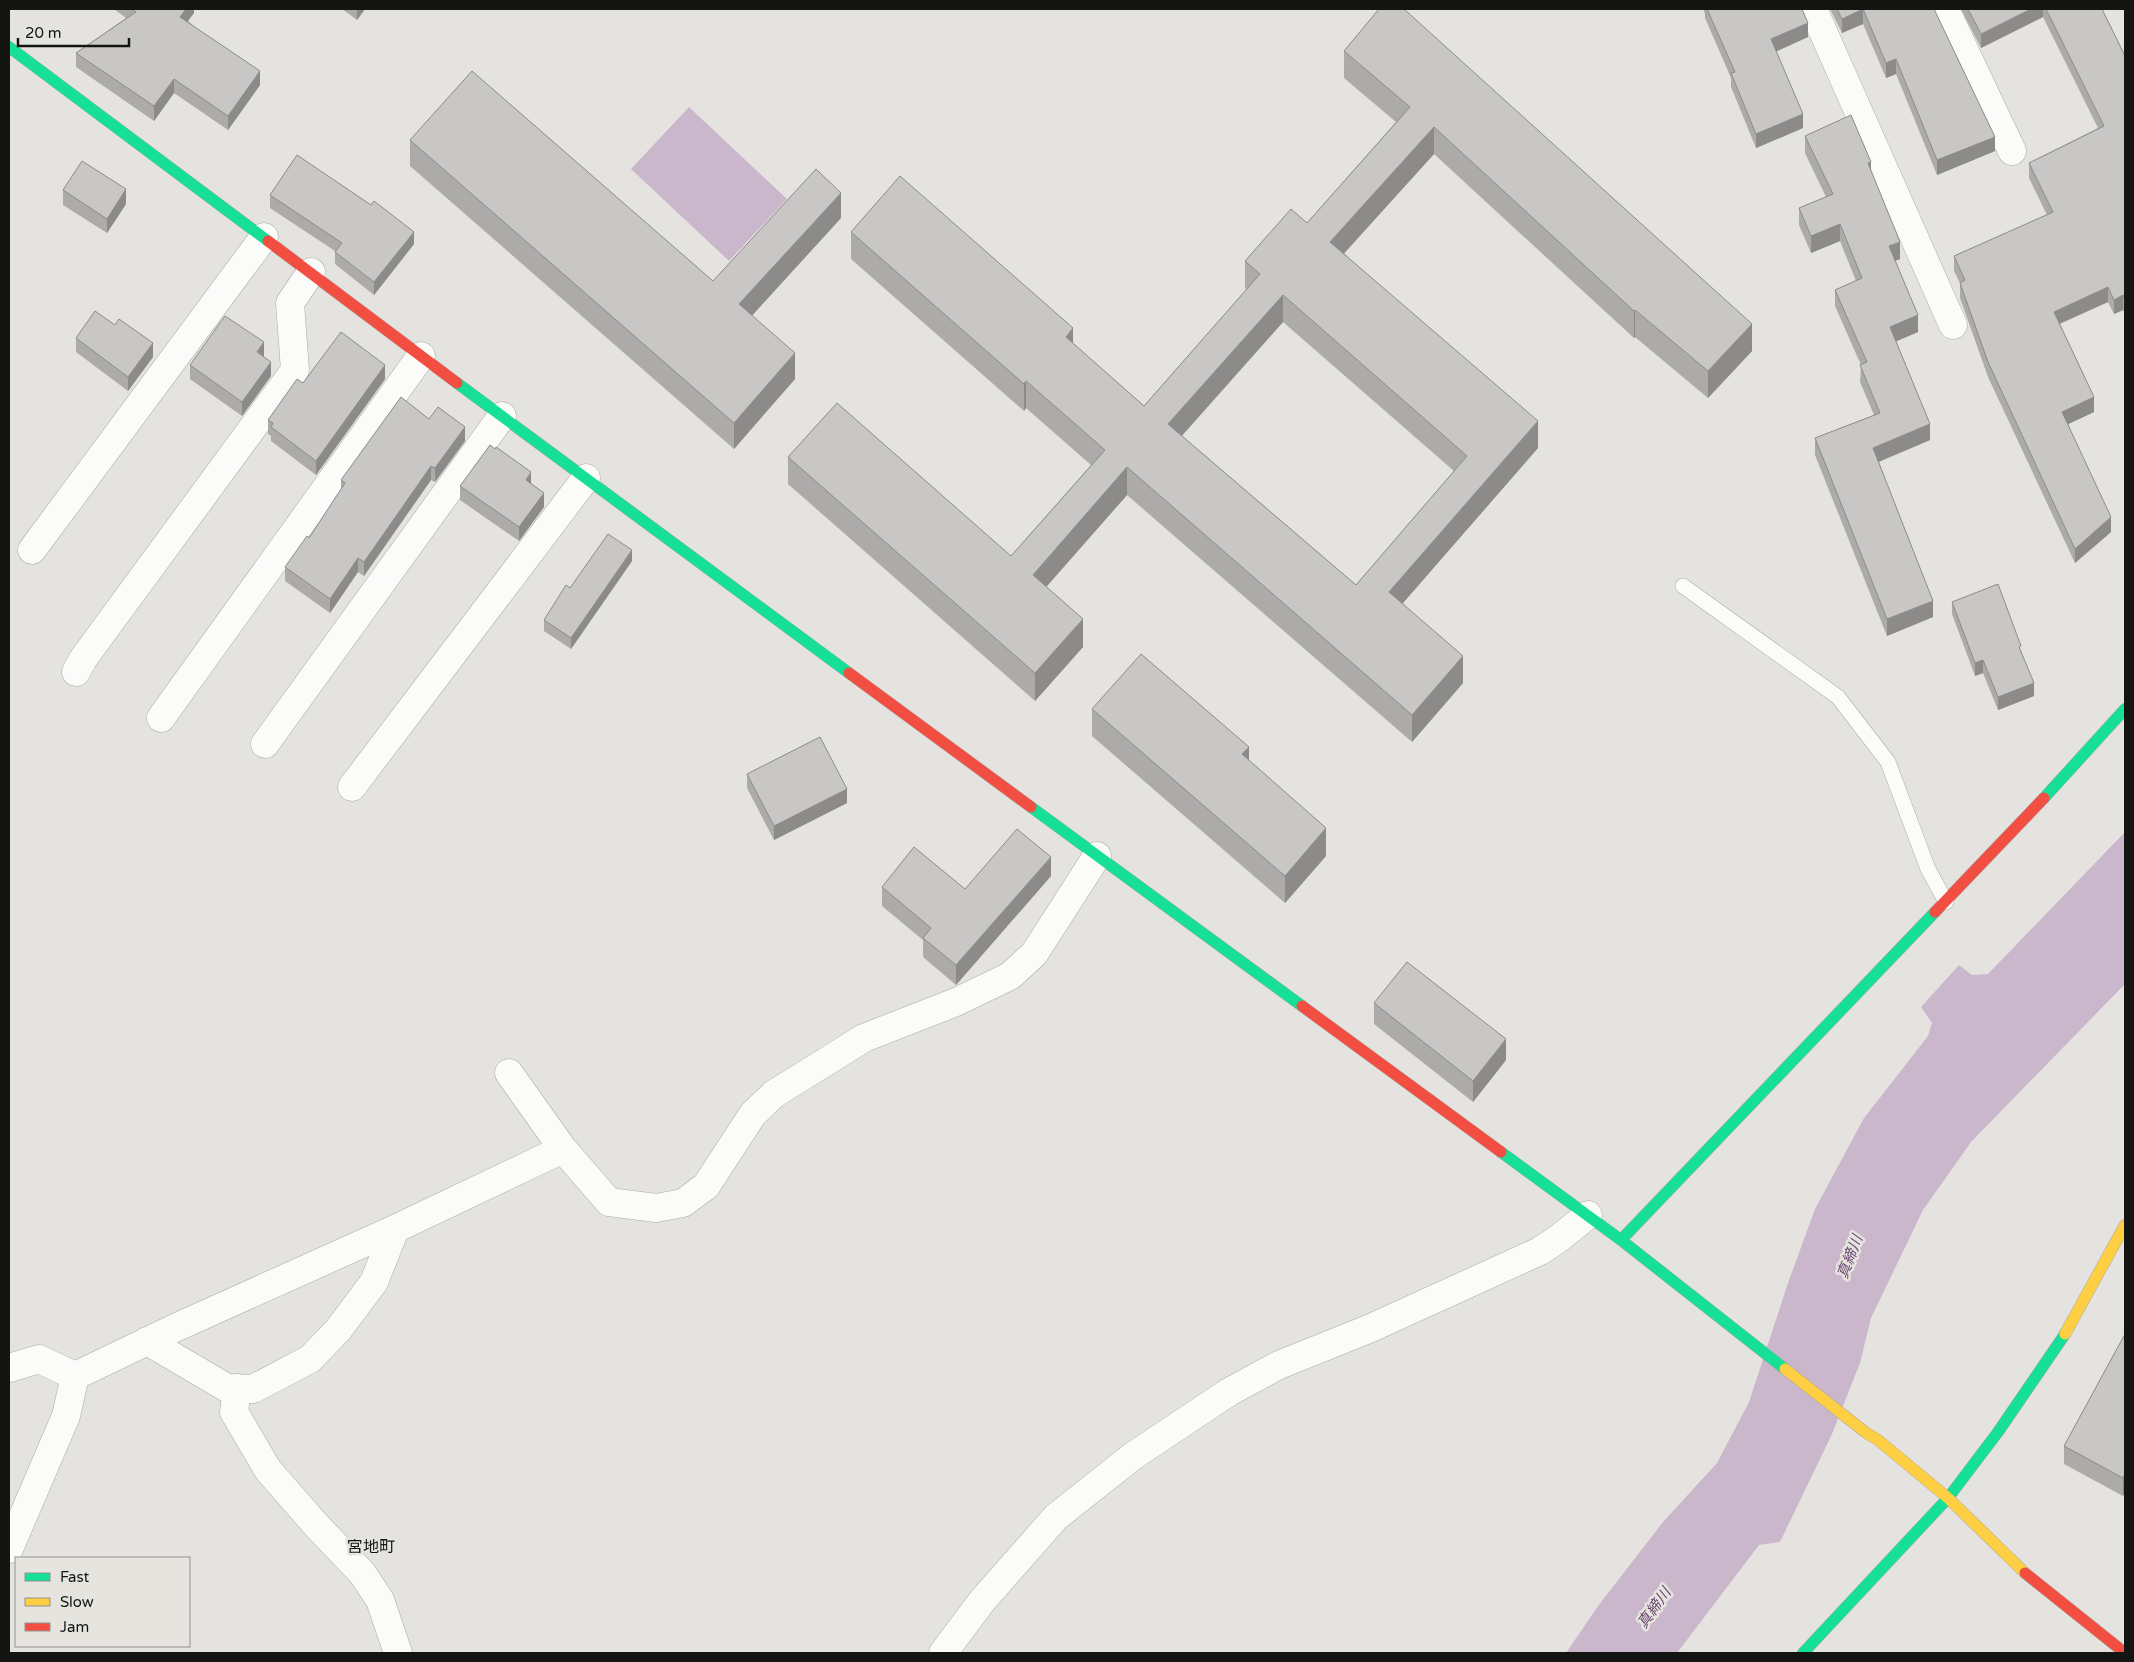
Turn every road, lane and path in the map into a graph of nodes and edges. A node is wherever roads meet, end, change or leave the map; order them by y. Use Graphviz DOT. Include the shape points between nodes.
graph roads {
  1 [pos="1813,9"];
  2 [pos="1945,9"];
  3 [pos="9,47"];
  4 [pos="2012,151"];
  5 [pos="264,237"];
  6 [pos="311,272"];
  7 [pos="1953,325"];
  8 [pos="421,356"];
  9 [pos="502,416"];
  10 [pos="586,478"];
  11 [pos="32,550"];
  12 [pos="1683,586"];
  13 [pos="76,672"];
  14 [pos="2125,709"];
  15 [pos="161,718"];
  16 [pos="265,744"];
  17 [pos="352,787"];
  18 [pos="1096,856"];
  19 [pos="1946,902"];
  20 [pos="509,1073"];
  21 [pos="563,1149"];
  22 [pos="1588,1215"];
  23 [pos="2125,1225"];
  24 [pos="395,1229"];
  25 [pos="1621,1240"];
  26 [pos="147,1341"];
  27 [pos="9,1368"];
  28 [pos="75,1376"];
  29 [pos="237,1388"];
  30 [pos="1948,1498"];
  31 [pos="9,1548"];
  32 [pos="398,1653"];
  33 [pos="943,1653"];
  34 [pos="1803,1653"];
  35 [pos="2125,1653"];
  1 -- 7 [label="street"];
  2 -- 4 [label="street"];
  3 -- 5 [label="street"];
  5 -- 6 [label="street"];
  5 -- 11 [label="street"];
  6 -- 8 [label="street"];
  6 -- 13 [label="street" via="290,303 295,370"];
  8 -- 9 [label="street"];
  8 -- 15 [label="street"];
  9 -- 10 [label="street"];
  9 -- 16 [label="street"];
  10 -- 17 [label="street"];
  10 -- 18 [label="street"];
  12 -- 19 [label="lane" via="1838,697 1888,762 1928,869"];
  14 -- 19 [label="street"];
  18 -- 21 [label="street" via="1034,954 1010,976 956,1002 864,1038 774,1094 753,1114 706,1186 683,1203 656,1208 609,1202"];
  18 -- 22 [label="street"];
  19 -- 25 [label="street"];
  20 -- 21 [label="street"];
  21 -- 24 [label="street"];
  22 -- 25 [label="street"];
  22 -- 33 [label="street" via="1540,1251 1372,1328 1278,1366 1229,1392 1133,1456 1056,1517 982,1601"];
  23 -- 30 [label="street" via="2070,1326 1998,1432"];
  24 -- 26 [label="street"];
  24 -- 29 [label="street" via="374,1282 338,1330 310,1358 253,1389"];
  25 -- 30 [label="street"];
  26 -- 28 [label="street"];
  26 -- 29 [label="street" via="227,1388"];
  27 -- 28 [label="street" via="39,1359"];
  28 -- 31 [label="street" via="66,1416"];
  29 -- 32 [label="street" via="234,1412 268,1470 362,1573 380,1600"];
  30 -- 34 [label="street"];
  30 -- 35 [label="street" via="2020,1569"];
}
